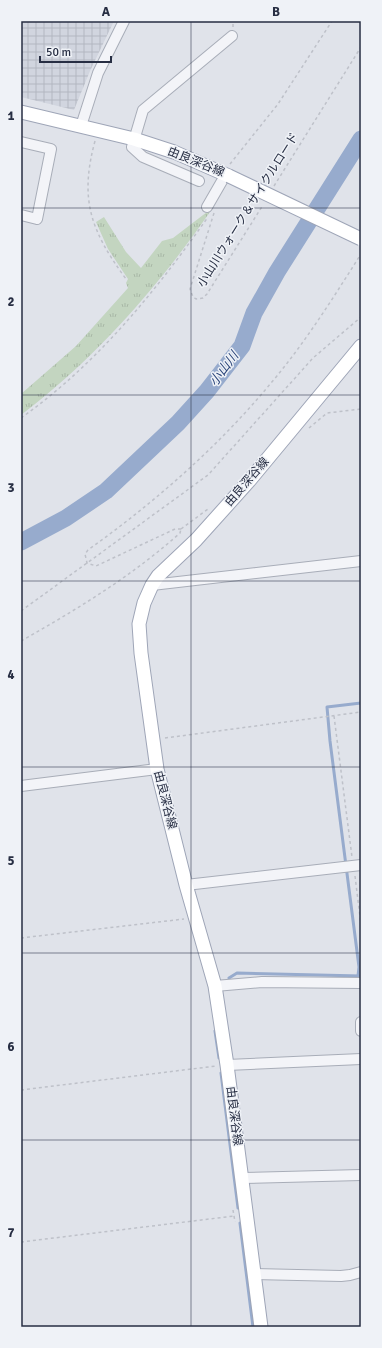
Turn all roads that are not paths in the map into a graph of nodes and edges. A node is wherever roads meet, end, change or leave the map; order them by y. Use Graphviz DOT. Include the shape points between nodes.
graph roads {
  1 [pos="124,21"];
  2 [pos="232,36"];
  3 [pos="21,112"];
  4 [pos="81,126"];
  5 [pos="134,139"];
  6 [pos="21,142"];
  7 [pos="228,173"];
  8 [pos="198,181"];
  9 [pos="207,207"];
  10 [pos="21,214"];
  11 [pos="361,239"];
  12 [pos="361,346"];
  13 [pos="361,561"];
  14 [pos="152,585"];
  15 [pos="157,769"];
  16 [pos="21,786"];
  17 [pos="357,865"];
  18 [pos="186,885"];
  19 [pos="361,983"];
  20 [pos="215,986"];
  21 [pos="361,1022"];
  22 [pos="361,1031"];
  23 [pos="361,1059"];
  24 [pos="228,1065"];
  25 [pos="361,1175"];
  26 [pos="242,1178"];
  27 [pos="361,1272"];
  28 [pos="253,1274"];
  29 [pos="261,1327"];
  1 -- 4 [label="street" via="98,73"];
  2 -- 5 [label="street" via="143,110"];
  3 -- 4 [label="main road, 由良深谷線"];
  4 -- 5 [label="main road, 由良深谷線"];
  5 -- 7 [label="main road, 由良深谷線"];
  5 -- 8 [label="street" via="132,147 143,157"];
  6 -- 10 [label="street" via="51,149 37,219"];
  7 -- 9 [label="street"];
  7 -- 11 [label="main road, 由良深谷線, bridge"];
  12 -- 14 [label="main road, 由良深谷線" via="249,481"];
  13 -- 14 [label="street"];
  14 -- 15 [label="main road, 由良深谷線" via="141,613 139,637"];
  15 -- 16 [label="street"];
  15 -- 18 [label="main road, 由良深谷線"];
  17 -- 18 [label="street"];
  18 -- 20 [label="main road, 由良深谷線"];
  19 -- 20 [label="street" via="262,982"];
  20 -- 24 [label="main road, 由良深谷線"];
  21 -- 22 [label="street"];
  23 -- 24 [label="street"];
  24 -- 26 [label="main road, 由良深谷線"];
  25 -- 26 [label="street"];
  26 -- 28 [label="main road, 由良深谷線"];
  27 -- 28 [label="street" via="345,1276"];
  28 -- 29 [label="main road, 由良深谷線"];
}
